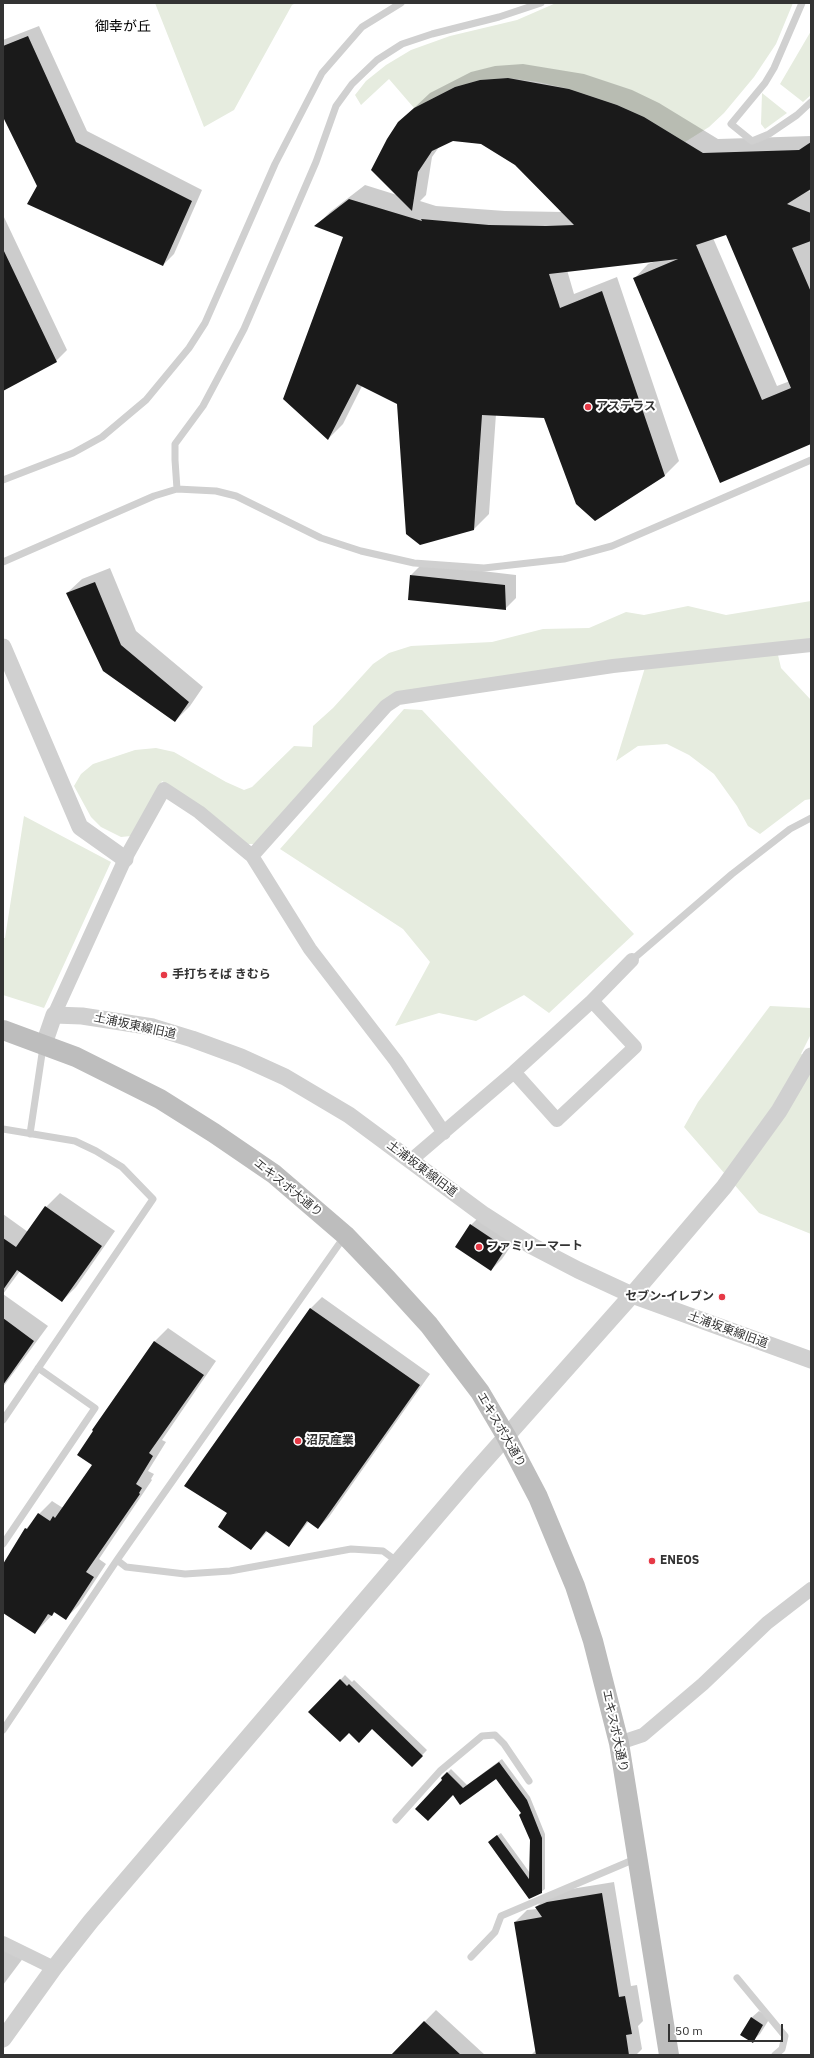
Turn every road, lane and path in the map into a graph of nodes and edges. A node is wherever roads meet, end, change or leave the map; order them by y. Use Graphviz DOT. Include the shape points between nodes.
graph roads {
  1 [pos="401,3"];
  2 [pos="541,3"];
  3 [pos="802,3"];
  4 [pos="811,102"];
  5 [pos="811,460"];
  6 [pos="3,480"];
  7 [pos="177,489"];
  8 [pos="3,562"];
  9 [pos="811,645"];
  10 [pos="3,647"];
  11 [pos="811,818"];
  12 [pos="252,856"];
  13 [pos="125,859"];
  14 [pos="632,960"];
  15 [pos="592,1001"];
  16 [pos="54,1015"];
  17 [pos="3,1030"];
  18 [pos="44,1044"];
  19 [pos="811,1056"];
  20 [pos="514,1072"];
  21 [pos="3,1129"];
  22 [pos="444,1133"];
  23 [pos="30,1134"];
  24 [pos="410,1161"];
  25 [pos="345,1235"];
  26 [pos="632,1295"];
  27 [pos="811,1360"];
  28 [pos="38,1368"];
  29 [pos="3,1420"];
  30 [pos="506,1436"];
  31 [pos="3,1544"];
  32 [pos="117,1560"];
  33 [pos="398,1562"];
  34 [pos="811,1589"];
  35 [pos="3,1730"];
  36 [pos="619,1743"];
  37 [pos="529,1781"];
  38 [pos="396,1820"];
  39 [pos="639,1858"];
  40 [pos="3,1943"];
  41 [pos="471,1957"];
  42 [pos="54,1968"];
  43 [pos="737,1978"];
  44 [pos="3,2039"];
  45 [pos="669,2055"];
  46 [pos="775,2055"];
  1 -- 6 [label="lane" via="362,27 322,73 275,164 205,323 189,348 146,400 102,437 73,453"];
  2 -- 7 [label="lane" via="402,44 377,60 352,84 336,106 316,162 244,329 203,406 175,444"];
  3 -- 4 [label="lane" via="774,68 731,124 752,141 769,134 797,116"];
  5 -- 7 [label="lane" via="612,546 564,559 484,568 414,562 361,551 321,538 236,496 216,491"];
  7 -- 8 [label="lane" via="154,496"];
  9 -- 12 [label="street" via="613,666 398,698 386,706"];
  10 -- 13 [label="street" via="80,827"];
  11 -- 14 [label="lane" via="790,828 732,874"];
  12 -- 13 [label="street" via="199,812 164,788"];
  12 -- 22 [label="street" via="310,950 396,1061"];
  13 -- 16 [label="street"];
  14 -- 15 [label="street"];
  15 -- 20 [label="street"];
  15 -- 20 [label="street" via="635,1047 557,1120"];
  16 -- 18 [label="street"];
  16 -- 24 [label="street, 土浦坂東線旧道" via="103,1018 152,1027 242,1057 315,1094 378,1135"];
  17 -- 18 [label="main road, エキスポ大通り"];
  18 -- 23 [label="lane"];
  18 -- 25 [label="main road, エキスポ大通り" via="160,1099 214,1133 274,1174"];
  19 -- 26 [label="street" via="779,1111 750,1153"];
  20 -- 22 [label="street"];
  21 -- 23 [label="lane"];
  22 -- 24 [label="street"];
  23 -- 28 [label="lane" via="75,1141 96,1151 122,1167 153,1199"];
  24 -- 26 [label="street, 土浦坂東線旧道" via="484,1215 532,1246"];
  25 -- 30 [label="main road, エキスポ大通り" via="429,1325 480,1392"];
  25 -- 32 [label="lane"];
  26 -- 27 [label="street, 土浦坂東線旧道"];
  26 -- 30 [label="street"];
  28 -- 29 [label="lane"];
  28 -- 31 [label="lane" via="95,1408"];
  30 -- 33 [label="street"];
  30 -- 36 [label="main road, エキスポ大通り" via="538,1497 575,1586 593,1641"];
  32 -- 33 [label="lane" via="126,1567 185,1574 230,1571 352,1549 383,1551"];
  32 -- 35 [label="lane"];
  33 -- 42 [label="street" via="91,1921"];
  34 -- 36 [label="street" via="767,1623 703,1684 643,1735"];
  36 -- 39 [label="main road, エキスポ大通り"];
  37 -- 38 [label="lane" via="495,1735 482,1736 440,1771"];
  39 -- 41 [label="lane" via="501,1916 495,1932"];
  39 -- 45 [label="main road, エキスポ大通り"];
  40 -- 42 [label="street"];
  42 -- 44 [label="street" via="9,2027"];
  43 -- 46 [label="lane" via="785,2036 782,2049"];
}
